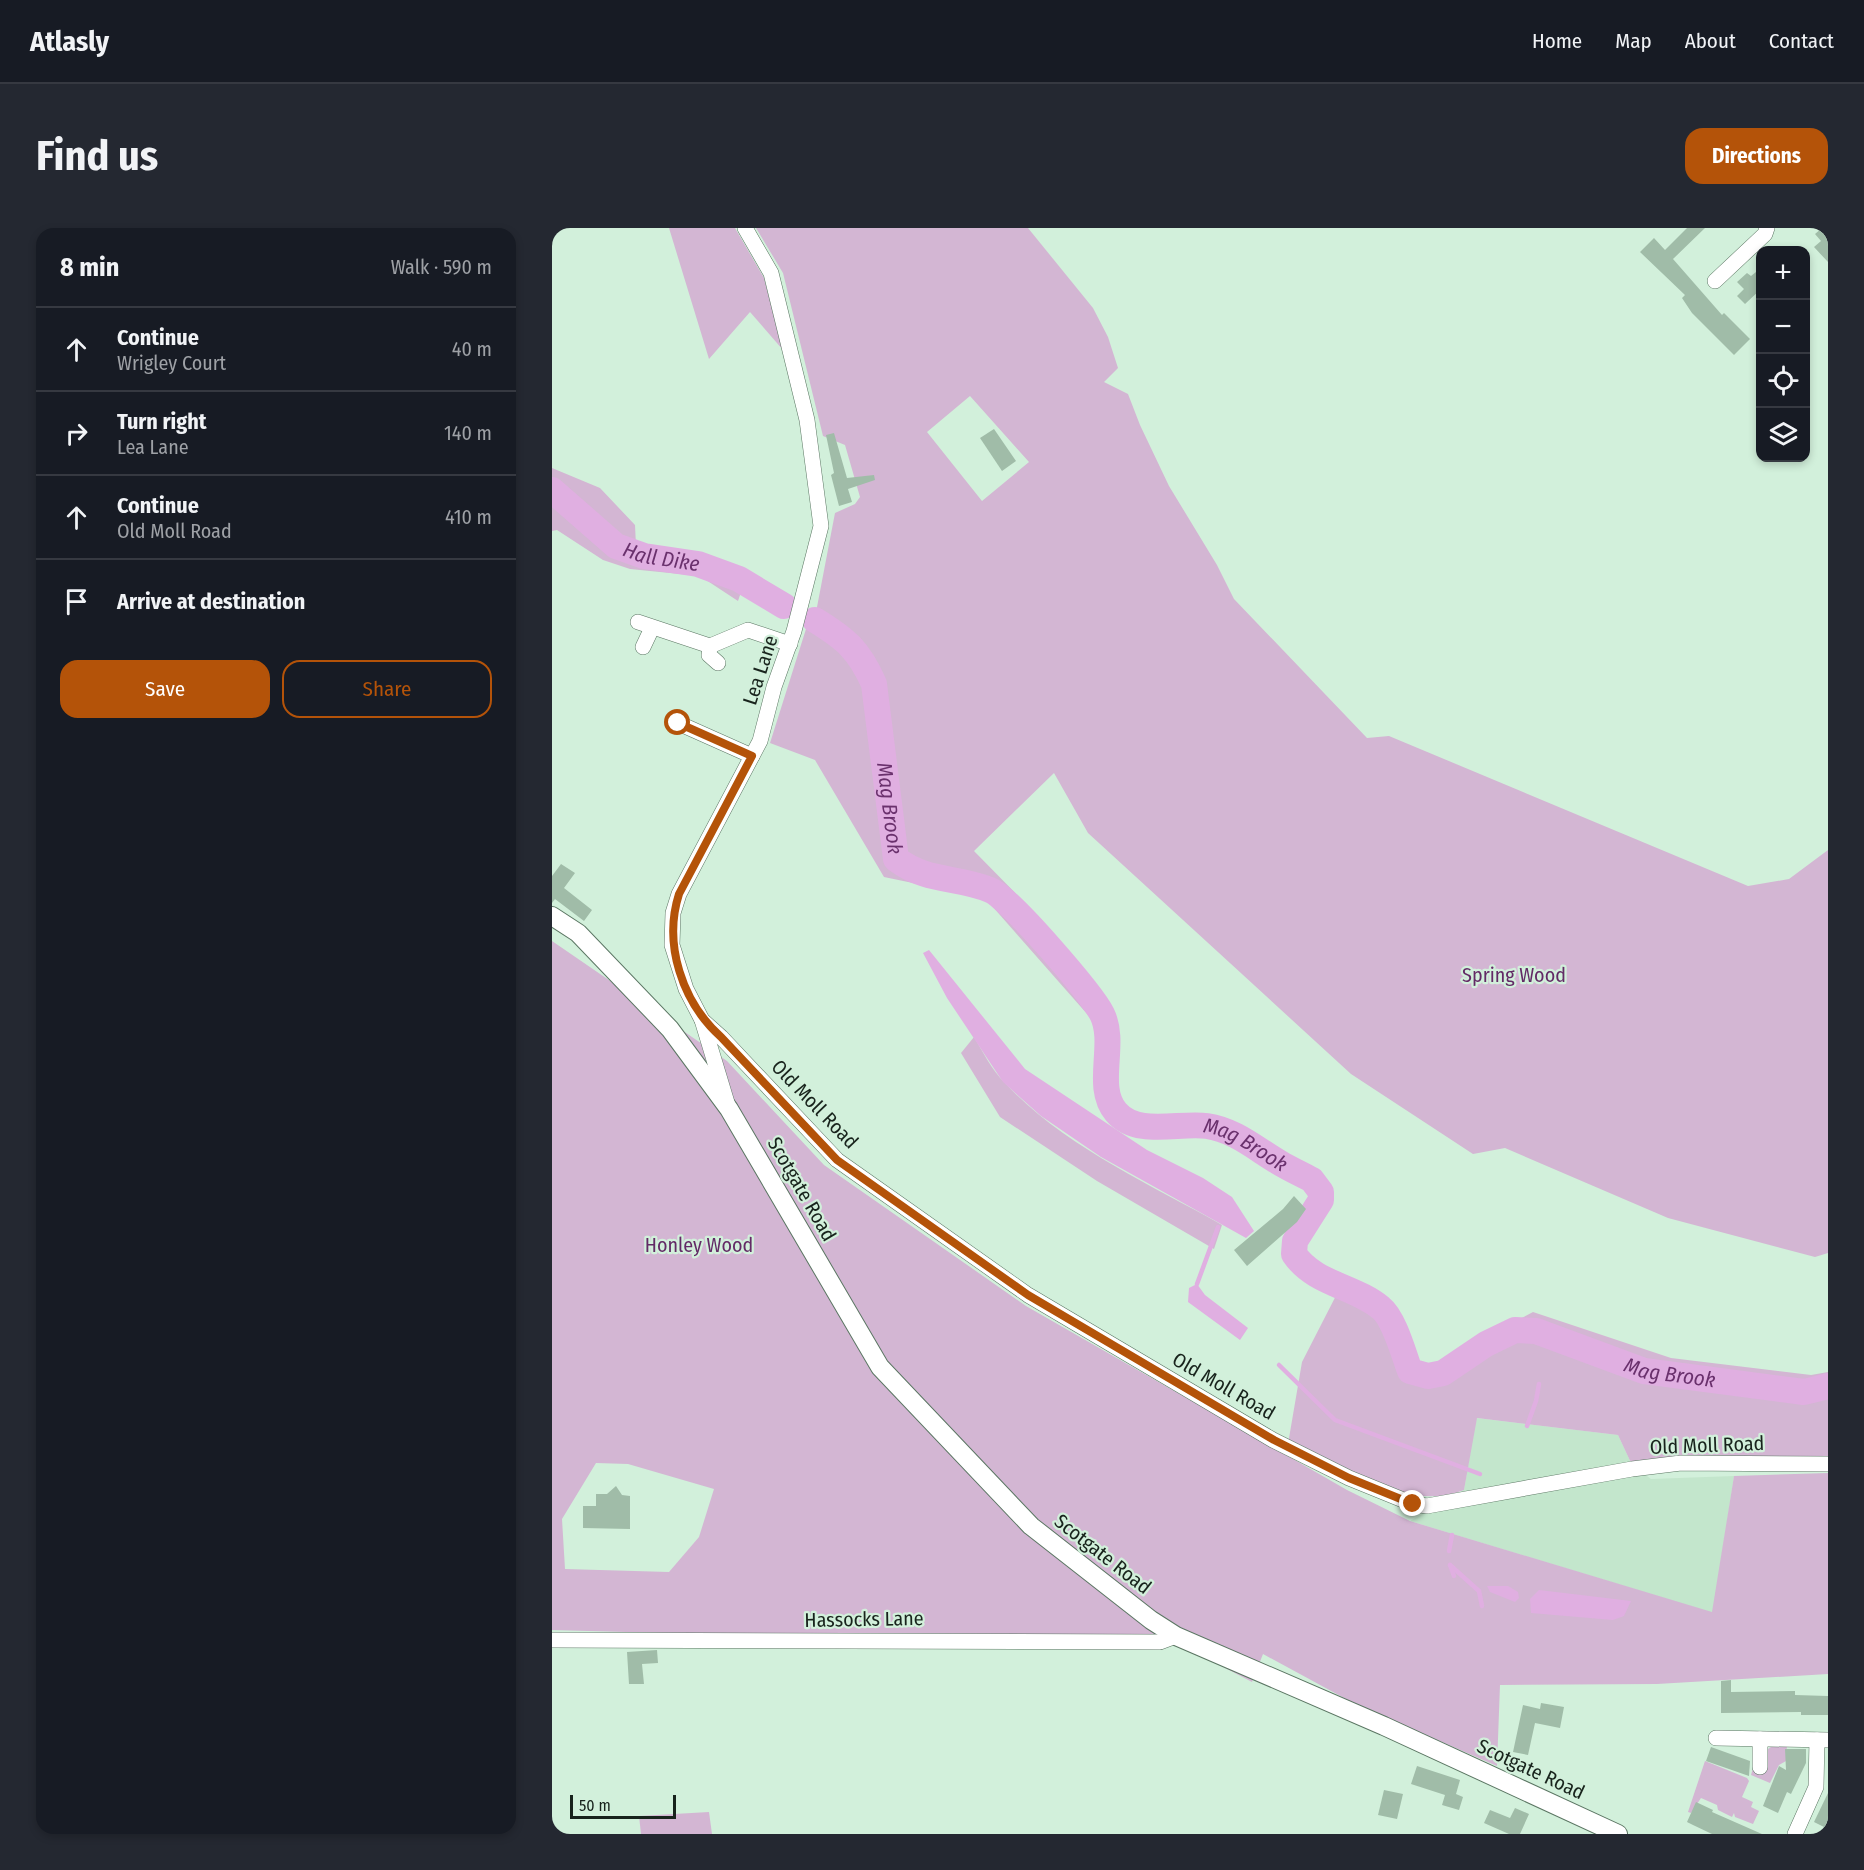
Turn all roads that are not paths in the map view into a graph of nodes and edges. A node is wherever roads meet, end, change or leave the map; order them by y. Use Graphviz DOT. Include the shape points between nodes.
graph roads {
  1 [pos="745,228"];
  2 [pos="1767,228"];
  3 [pos="1715,281"];
  4 [pos="790,644"];
  5 [pos="710,646"];
  6 [pos="643,647"];
  7 [pos="718,663"];
  8 [pos="678,723"];
  9 [pos="752,756"];
  10 [pos="552,916"];
  11 [pos="702,1020"];
  12 [pos="729,1109"];
  13 [pos="1828,1464"];
  14 [pos="1176,1636"];
  15 [pos="552,1640"];
  16 [pos="1716,1738"];
  17 [pos="1760,1739"];
  18 [pos="1822,1740"];
  19 [pos="1760,1767"];
  20 [pos="1800,1832"];
  21 [pos="1618,1834"];
  1 -- 4 [label="street, Lea Lane" via="771,273 807,420 821,526"];
  2 -- 3 [label="street"];
  4 -- 5 [label="street" via="748,630"];
  4 -- 9 [label="street, Lea Lane"];
  5 -- 6 [label="street" via="645,625"];
  5 -- 7 [label="street" via="709,655"];
  8 -- 9 [label="street"];
  9 -- 11 [label="street, Lea Lane" via="679,894 673,913 672,945 686,989"];
  10 -- 12 [label="street, Scotgate Road" via="578,933 670,1029"];
  11 -- 12 [label="street, Lea Lane"];
  11 -- 13 [label="street, Old Moll Road" via="837,1160 1028,1295 1274,1440 1349,1478 1413,1504 1427,1506 1681,1463"];
  12 -- 14 [label="street, Scotgate Road" via="880,1367 1031,1527"];
  14 -- 15 [label="street, Hassocks Lane" via="1160,1642"];
  14 -- 21 [label="street, Scotgate Road"];
  16 -- 17 [label="street"];
  17 -- 18 [label="street"];
  17 -- 19 [label="street"];
  18 -- 20 [label="street" via="1816,1787"];
}
